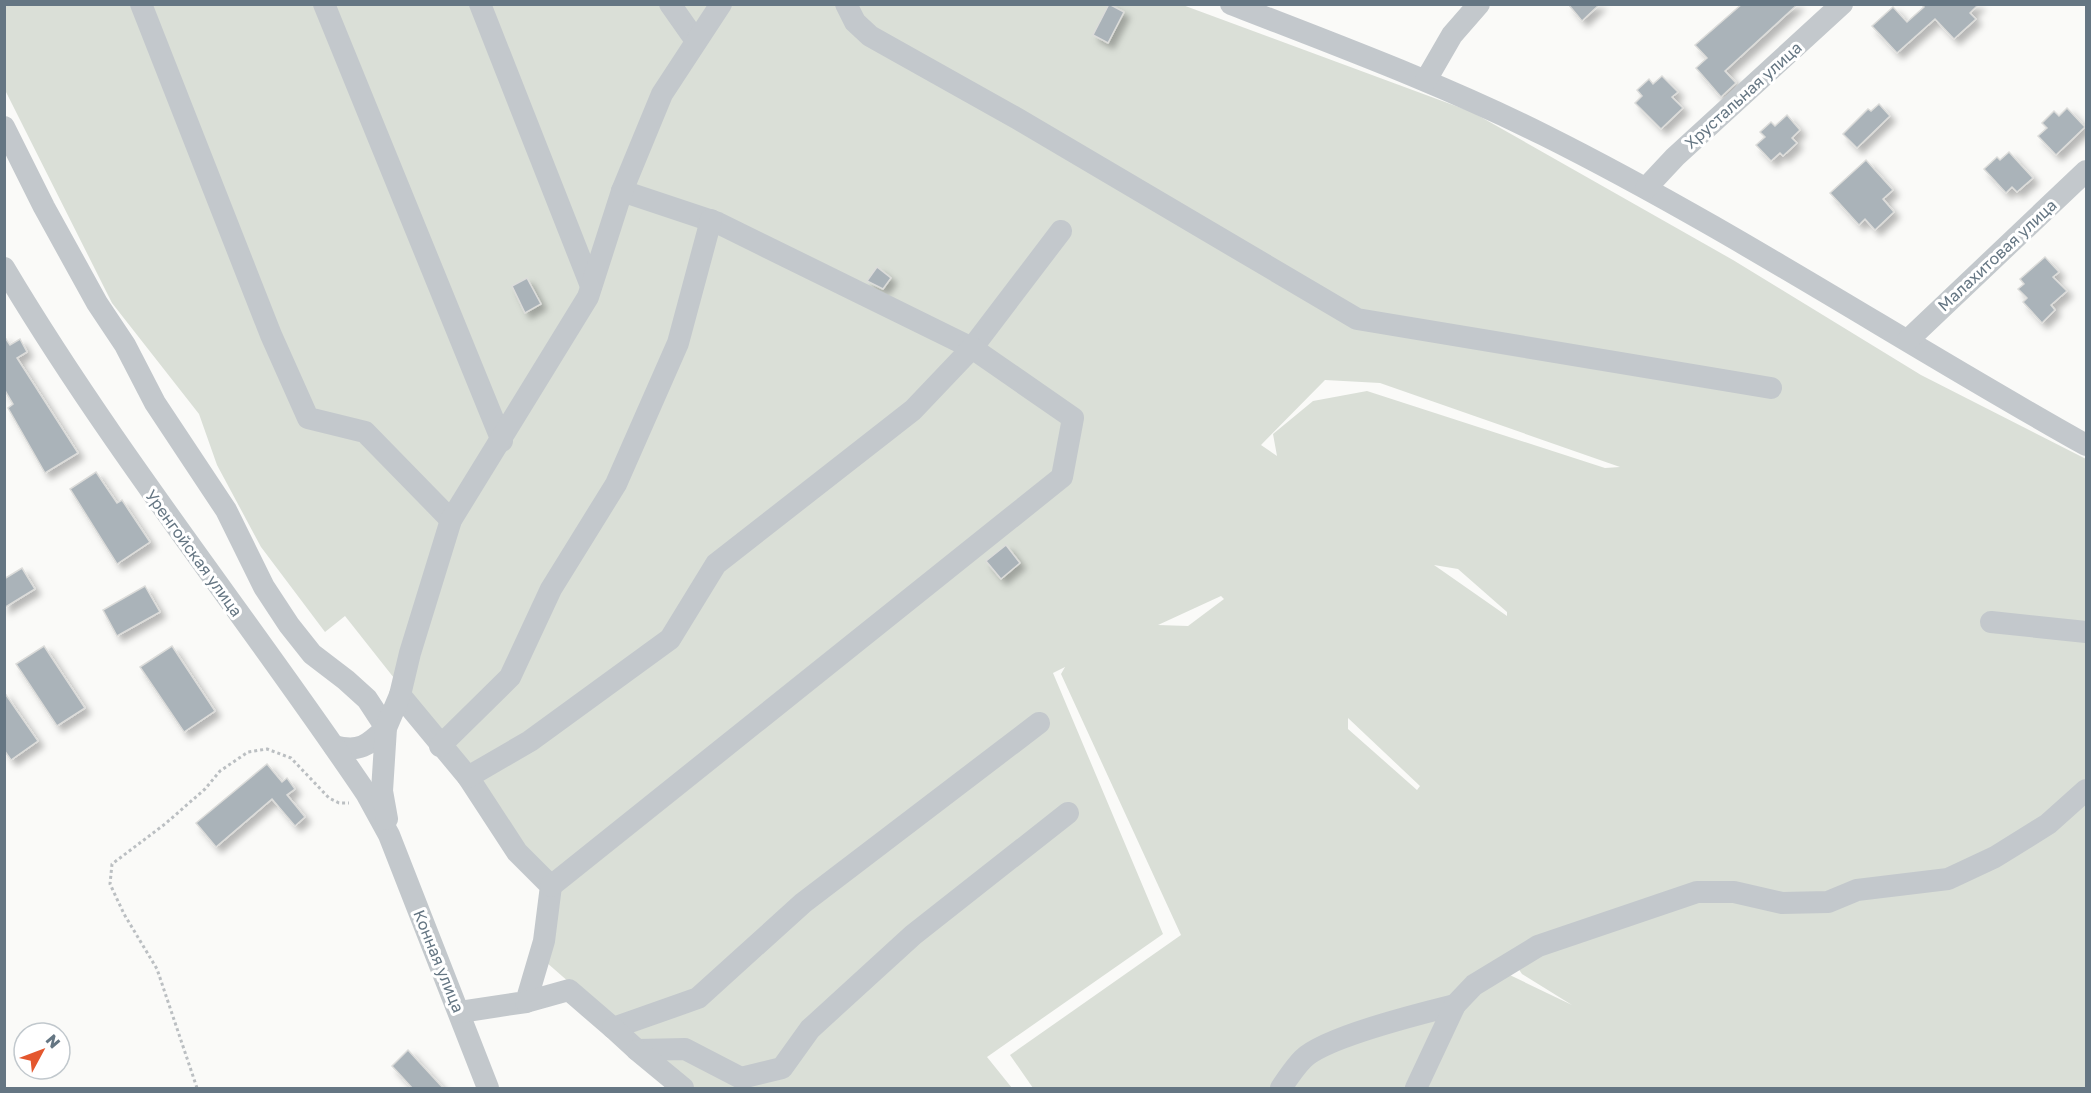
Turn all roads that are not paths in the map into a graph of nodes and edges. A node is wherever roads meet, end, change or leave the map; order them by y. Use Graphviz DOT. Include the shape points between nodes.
graph roads {
  1 [pos="141,4"];
  2 [pos="324,4"];
  3 [pos="480,4"];
  4 [pos="670,4"];
  5 [pos="721,4"];
  6 [pos="846,4"];
  7 [pos="1231,4"];
  8 [pos="1479,4"];
  9 [pos="1842,4"];
  10 [pos="696,41"];
  11 [pos="1426,80"];
  12 [pos="4,127"];
  13 [pos="2086,171"];
  14 [pos="1646,188"];
  15 [pos="622,190"];
  16 [pos="711,220"];
  17 [pos="1061,231"];
  18 [pos="4,268"];
  19 [pos="591,286"];
  20 [pos="1908,340"];
  21 [pos="972,348"];
  22 [pos="1771,388"];
  23 [pos="501,441"];
  24 [pos="2086,445"];
  25 [pos="451,520"];
  26 [pos="1992,622"];
  27 [pos="2086,632"];
  28 [pos="400,695"];
  29 [pos="1039,723"];
  30 [pos="386,728"];
  31 [pos="334,746"];
  32 [pos="440,746"];
  33 [pos="468,777"];
  34 [pos="2086,790"];
  35 [pos="1068,813"];
  36 [pos="389,835"];
  37 [pos="551,886"];
  38 [pos="526,1002"];
  39 [pos="1455,1005"];
  40 [pos="460,1012"];
  41 [pos="613,1028"];
  42 [pos="637,1050"];
  43 [pos="488,1089"];
  44 [pos="682,1089"];
  45 [pos="1281,1089"];
  46 [pos="1416,1089"];
  1 -- 25 [label="street" via="270,335 308,418 365,432"];
  2 -- 23 [label="street"];
  3 -- 19 [label="street"];
  4 -- 10 [label="street"];
  5 -- 10 [label="street"];
  6 -- 22 [label="street" via="855,22 870,36 1356,319"];
  7 -- 11 [label="street"];
  8 -- 11 [label="street" via="1452,35"];
  9 -- 14 [label="street, Хрустальная улица"];
  10 -- 15 [label="street" via="662,94"];
  11 -- 14 [label="street"];
  12 -- 30 [label="street" via="97,303 125,345 154,403 226,510 264,586 312,654 367,699"];
  13 -- 20 [label="street, Малахитовая улица"];
  14 -- 20 [label="street"];
  15 -- 16 [label="street"];
  15 -- 19 [label="street"];
  16 -- 21 [label="street"];
  16 -- 32 [label="street" via="678,343 616,484 551,589 510,677"];
  17 -- 21 [label="street"];
  18 -- 31 [label="street, Уренгойская улица" via="119,448"];
  19 -- 23 [label="street"];
  20 -- 24 [label="street"];
  21 -- 33 [label="street" via="913,410 716,564 670,639 530,741"];
  21 -- 37 [label="street" via="1073,418 1062,477"];
  23 -- 25 [label="street"];
  25 -- 28 [label="street"];
  26 -- 27 [label="street"];
  28 -- 30 [label="street"];
  28 -- 32 [label="street"];
  29 -- 41 [label="street" via="803,903 698,998"];
  30 -- 31 [label="street" via="370,743 352,751"];
  30 -- 36 [label="street" via="382,791"];
  31 -- 36 [label="street, Уренгойская улица"];
  32 -- 33 [label="street"];
  33 -- 37 [label="street" via="517,852"];
  34 -- 39 [label="street" via="2048,824 1995,857 1948,879 1857,890 1828,902 1782,903 1734,892 1697,892 1538,946 1474,985"];
  35 -- 42 [label="street" via="913,935 810,1029 782,1068 741,1078 685,1049"];
  36 -- 40 [label="street, Конная улица"];
  37 -- 38 [label="street" via="544,941"];
  38 -- 40 [label="street"];
  38 -- 41 [label="street" via="569,990"];
  39 -- 45 [label="street" via="1318,1048 1304,1058"];
  39 -- 46 [label="street"];
  40 -- 43 [label="street, Конная улица"];
  41 -- 42 [label="street"];
  42 -- 44 [label="street"];
}
